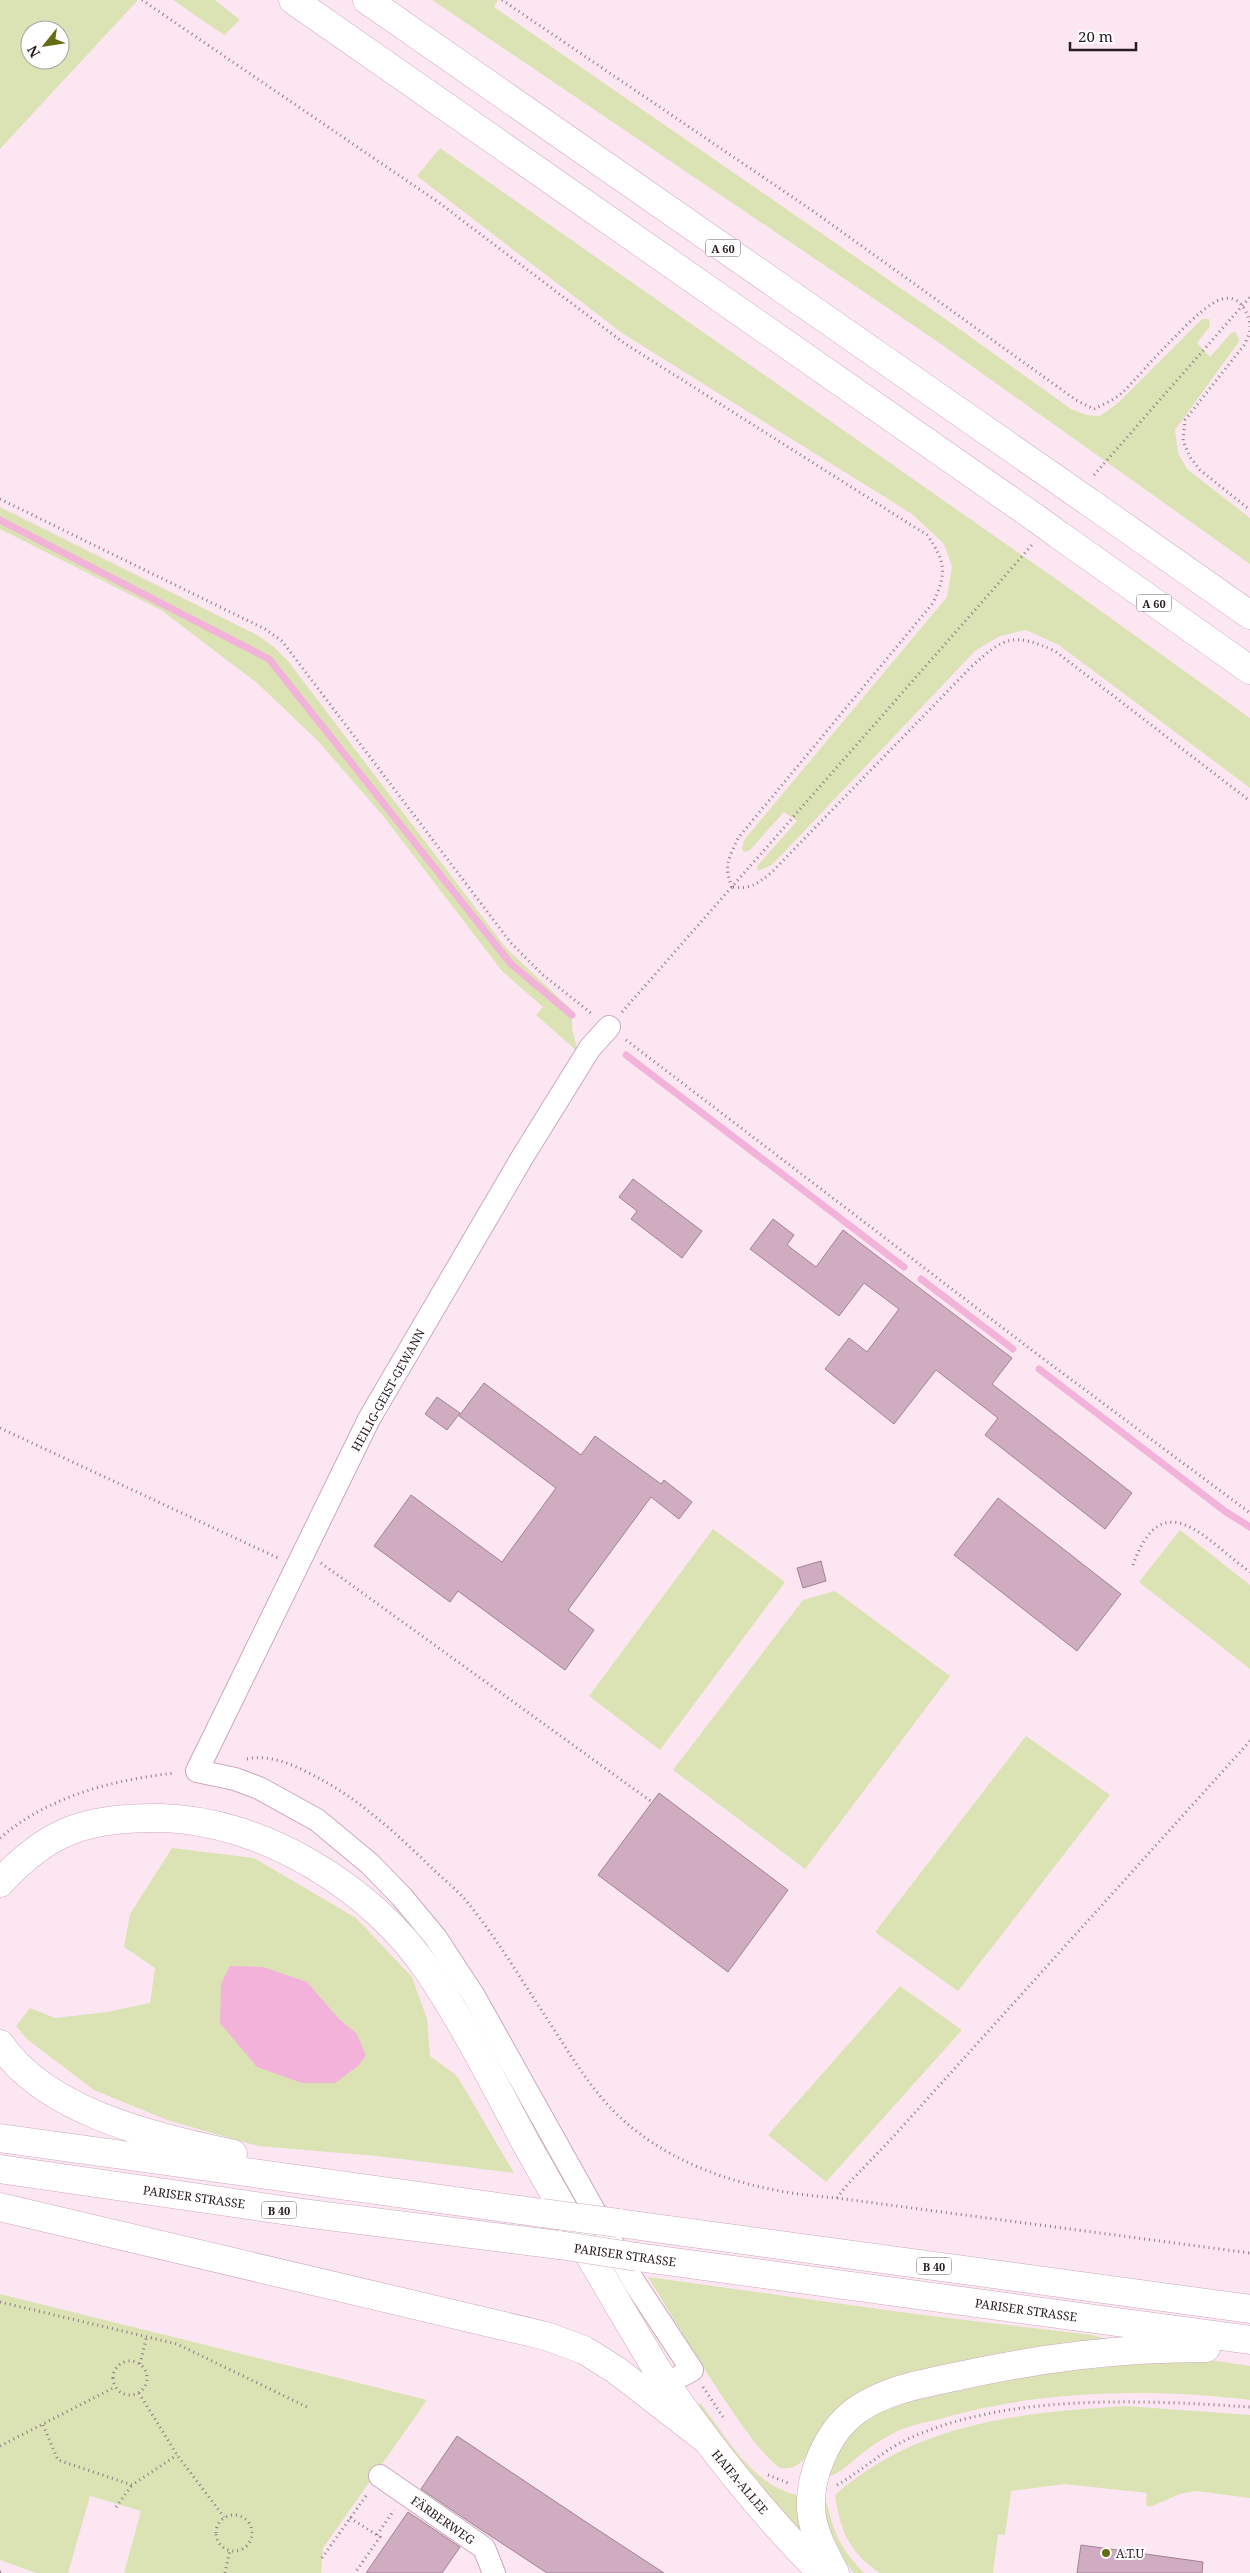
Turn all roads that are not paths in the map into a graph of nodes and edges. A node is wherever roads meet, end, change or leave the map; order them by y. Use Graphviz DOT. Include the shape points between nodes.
graph roads {
  1 [pos="293,0"];
  2 [pos="374,3"];
  3 [pos="1250,615"];
  4 [pos="1250,670"];
  5 [pos="609,1027"];
  6 [pos="0,1884"];
  7 [pos="0,2044"];
  8 [pos="0,2138"];
  9 [pos="0,2169"];
  10 [pos="358,2187"];
  11 [pos="0,2207"];
  12 [pos="1250,2309"];
  13 [pos="1250,2340"];
  14 [pos="1250,2350"];
  15 [pos="666,2384"];
  16 [pos="704,2438"];
  17 [pos="380,2476"];
  18 [pos="494,2573"];
  19 [pos="822,2573"];
  20 [pos="835,2573"];
  1 -- 4 [label="main road, A 60, bridge" via="1035,531 1059,535"];
  2 -- 3 [label="main road, A 60, bridge" via="1066,486 1090,489"];
  5 -- 15 [label="street, HEILIG-GEIST-GEWANN" via="590,1048 523,1156 374,1410 197,1771 259,1788 317,1820 370,1864 436,1938 474,1996 634,2282 692,2370"];
  6 -- 15 [label="main road, HAIFA-ALLEE" via="32,1850 54,1836 104,1821 198,1821 267,1843 326,1873 381,1917 428,1971"];
  7 -- 10 [label="main road" via="10,2058 34,2079 84,2109 167,2138"];
  8 -- 10 [label="main road, B 40"];
  9 -- 13 [label="main road, PARISER STRASSE / B 40, bridge" via="303,2213"];
  10 -- 12 [label="main road, B 40, bridge"];
  11 -- 16 [label="main road" via="546,2336 584,2350 616,2370"];
  14 -- 20 [label="main road" via="1118,2350 995,2368 906,2388 876,2399 844,2420 827,2445 812,2489 814,2528"];
  15 -- 16 [label="main road, HAIFA-ALLEE"];
  16 -- 19 [label="main road, HAIFA-ALLEE" via="748,2494"];
  17 -- 18 [label="street, FÄRBERWEG" via="484,2548"];
}
